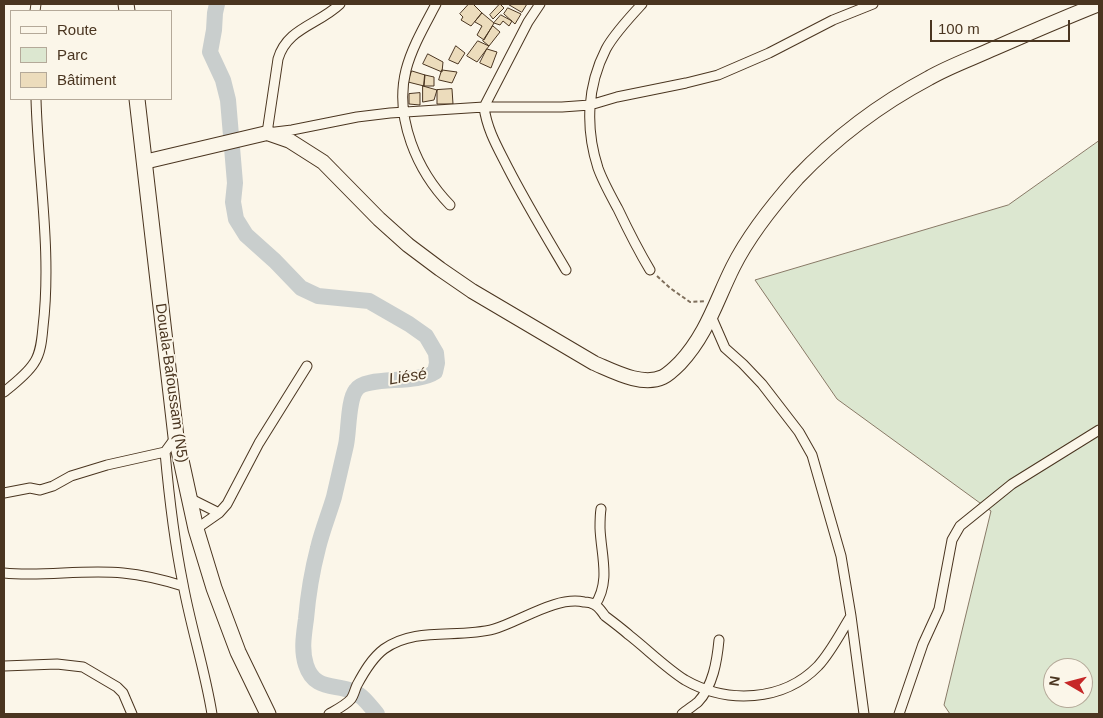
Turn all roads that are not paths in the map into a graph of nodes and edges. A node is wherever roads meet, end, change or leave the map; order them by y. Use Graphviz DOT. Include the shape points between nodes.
graph roads {
  1 [pos="340,4"];
  2 [pos="436,4"];
  3 [pos="540,4"];
  4 [pos="642,4"];
  5 [pos="873,4"];
  6 [pos="1099,4"];
  7 [pos="36,100"];
  8 [pos="137,100"];
  9 [pos="590,105"];
  10 [pos="484,107"];
  11 [pos="404,112"];
  12 [pos="267,133"];
  13 [pos="144,162"];
  14 [pos="450,205"];
  15 [pos="566,270"];
  16 [pos="650,270"];
  17 [pos="711,316"];
  18 [pos="307,366"];
  19 [pos="4,392"];
  20 [pos="1099,430"];
  21 [pos="176,437"];
  22 [pos="165,452"];
  23 [pos="4,493"];
  24 [pos="189,498"];
  25 [pos="601,509"];
  26 [pos="219,513"];
  27 [pos="196,529"];
  28 [pos="4,573"];
  29 [pos="183,586"];
  30 [pos="595,605"];
  31 [pos="851,616"];
  32 [pos="719,640"];
  33 [pos="4,666"];
  34 [pos="707,690"];
  35 [pos="132,714"];
  36 [pos="212,714"];
  37 [pos="268,714"];
  38 [pos="330,714"];
  39 [pos="682,714"];
  40 [pos="864,714"];
  41 [pos="899,714"];
  1 -- 12 [label="street" via="331,13 294,34 281,48"];
  2 -- 11 [label="street" via="406,68 402,97"];
  3 -- 10 [label="street"];
  4 -- 9 [label="street" via="607,47 597,71"];
  5 -- 9 [label="street" via="718,75"];
  6 -- 17 [label="main road" via="931,77 861,121 797,178 772,208 737,259"];
  7 -- 19 [label="street" via="46,304 41,345 35,363"];
  8 -- 13 [label="highway, Douala-Bafoussam (N5)"];
  9 -- 10 [label="street"];
  9 -- 16 [label="street" via="592,144 598,169"];
  10 -- 11 [label="street"];
  10 -- 15 [label="street" via="492,137"];
  11 -- 12 [label="street"];
  11 -- 14 [label="street" via="420,164 429,181"];
  12 -- 13 [label="main road"];
  12 -- 17 [label="main road" via="290,141 323,162 379,219 440,269 504,310 613,371 638,379 662,377 693,348"];
  13 -- 21 [label="highway, Douala-Bafoussam (N5)"];
  17 -- 31 [label="street" via="724,348 762,384 799,432 812,455 841,556"];
  18 -- 26 [label="street"];
  20 -- 41 [label="street" via="1012,484 960,526 952,540 940,609 923,644"];
  21 -- 22 [label="street"];
  21 -- 24 [label="highway, Douala-Bafoussam (N5)"];
  22 -- 23 [label="street" via="107,465 40,490 30,488"];
  22 -- 29 [label="street" via="172,525"];
  24 -- 26 [label="street"];
  24 -- 27 [label="highway, Douala-Bafoussam (N5)"];
  25 -- 30 [label="street" via="605,571 604,586"];
  26 -- 27 [label="street"];
  27 -- 37 [label="highway, Douala-Bafoussam (N5)" via="225,620"];
  28 -- 29 [label="street" via="122,573"];
  29 -- 36 [label="street"];
  30 -- 34 [label="street" via="683,679"];
  30 -- 38 [label="street" via="570,601 493,629 420,635 397,641 382,650 368,666 350,700"];
  31 -- 34 [label="street" via="818,666 780,691 746,696"];
  31 -- 40 [label="street"];
  32 -- 34 [label="street" via="717,660"];
  33 -- 35 [label="street" via="58,664 83,667 123,693"];
  34 -- 39 [label="street"];
}
